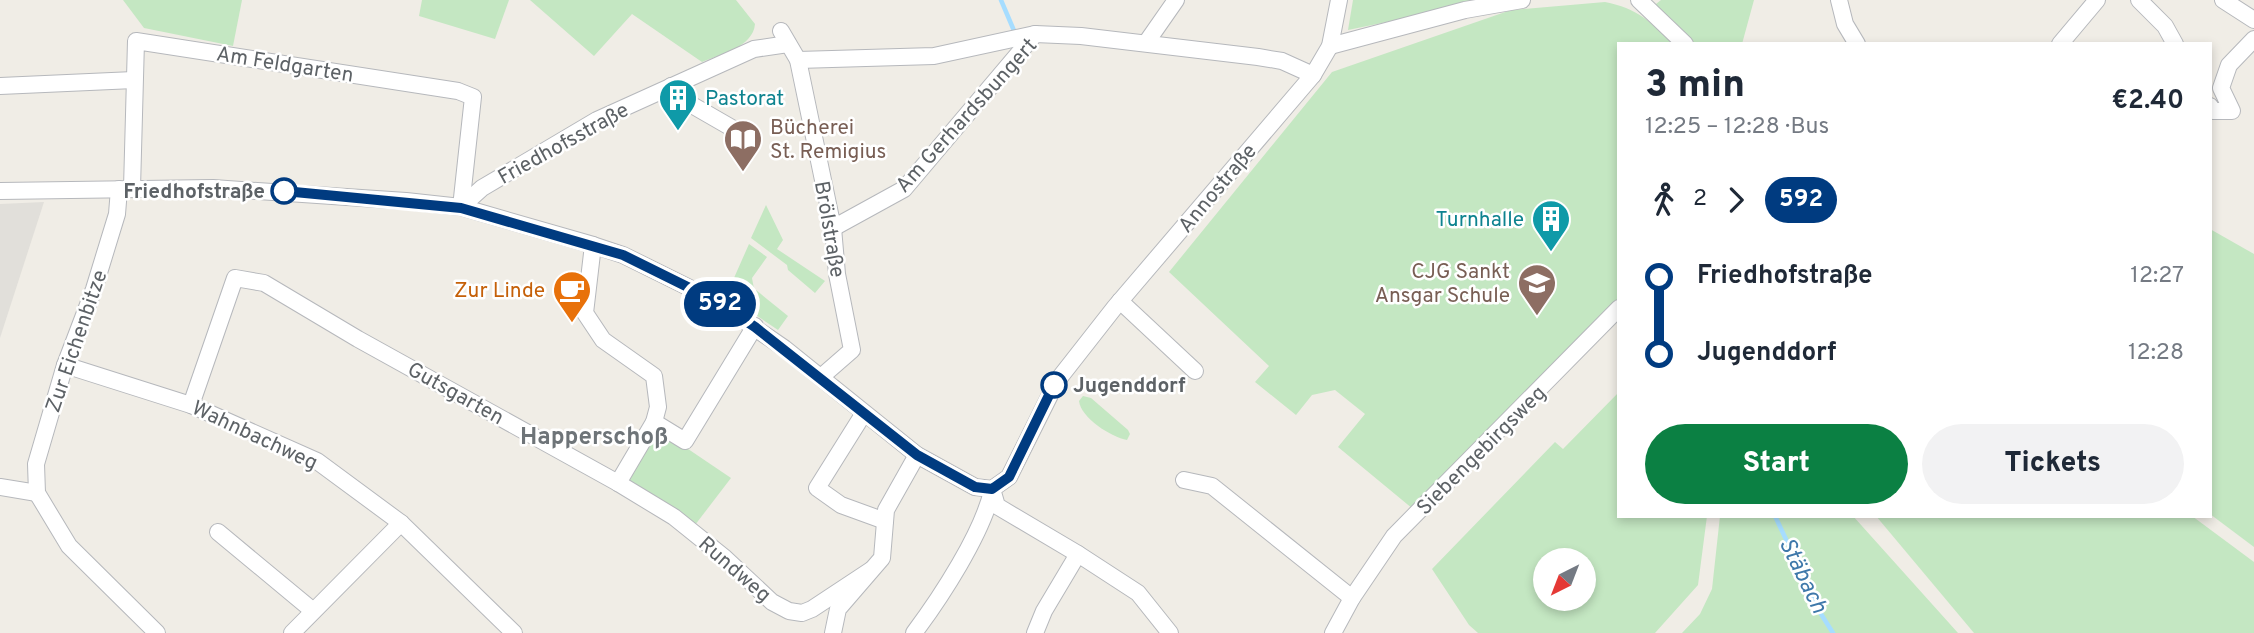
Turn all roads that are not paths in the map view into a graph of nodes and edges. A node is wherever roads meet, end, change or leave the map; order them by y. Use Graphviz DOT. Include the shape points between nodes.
graph roads {
  1 [pos="1176,0"];
  2 [pos="1339,0"];
  3 [pos="1522,0"];
  4 [pos="1639,0"];
  5 [pos="1839,0"];
  6 [pos="2097,0"];
  7 [pos="2139,0"];
  8 [pos="2223,0"];
  9 [pos="2254,20"];
  10 [pos="1035,34"];
  11 [pos="785,37"];
  12 [pos="2254,39"];
  13 [pos="1683,42"];
  14 [pos="1856,42"];
  15 [pos="2062,42"];
  16 [pos="2174,42"];
  17 [pos="1146,43"];
  18 [pos="1330,46"];
  19 [pos="798,60"];
  20 [pos="1313,75"];
  21 [pos="134,80"];
  22 [pos="0,86"];
  23 [pos="671,86"];
  24 [pos="2212,109"];
  25 [pos="744,135"];
  26 [pos="125,188"];
  27 [pos="0,191"];
  28 [pos="461,208"];
  29 [pos="833,228"];
  30 [pos="593,245"];
  31 [pos="1121,301"];
  32 [pos="1617,310"];
  33 [pos="755,327"];
  34 [pos="65,365"];
  35 [pos="1195,371"];
  36 [pos="821,377"];
  37 [pos="191,405"];
  38 [pos="864,413"];
  39 [pos="654,422"];
  40 [pos="917,455"];
  41 [pos="1184,480"];
  42 [pos="618,482"];
  43 [pos="0,487"];
  44 [pos="992,489"];
  45 [pos="37,493"];
  46 [pos="674,517"];
  47 [pos="885,521"];
  48 [pos="401,523"];
  49 [pos="218,532"];
  50 [pos="1078,554"];
  51 [pos="872,570"];
  52 [pos="1352,598"];
  53 [pos="312,610"];
  54 [pos="157,633"];
  55 [pos="292,633"];
  56 [pos="514,633"];
  57 [pos="833,633"];
  58 [pos="914,633"];
  59 [pos="1035,633"];
  60 [pos="1170,633"];
  61 [pos="1333,633"];
  1 -- 17 [label="street"];
  2 -- 18 [label="street, Annostraße"];
  3 -- 18 [label="street" via="1465,10"];
  4 -- 13 [label="street"];
  5 -- 14 [label="street" via="1844,24"];
  6 -- 15 [label="street"];
  7 -- 16 [label="street"];
  8 -- 9 [label="street"];
  10 -- 17 [label="street, Am Gerhardsbungert"];
  10 -- 19 [label="street" via="934,56"];
  10 -- 29 [label="street, Am Gerhardsbungert" via="904,189"];
  11 -- 19 [label="street, Brölstraße"];
  11 -- 23 [label="street, Friedhofsstraße"];
  12 -- 24 [label="street" via="2228,65 2221,88 2232,111"];
  17 -- 20 [label="street, Am Gerhardsbungert" via="1282,61"];
  18 -- 20 [label="street, Annostraße"];
  19 -- 29 [label="street, Brölstraße"];
  20 -- 31 [label="street, Annostraße"];
  21 -- 22 [label="street"];
  21 -- 26 [label="street, Am Feldgarten"];
  21 -- 28 [label="street, Am Feldgarten" via="136,40 458,91 473,97"];
  23 -- 25 [label="street" via="678,97"];
  23 -- 28 [label="street, Friedhofsstraße" via="597,120 482,188"];
  26 -- 27 [label="street"];
  26 -- 28 [label="street" via="259,190"];
  26 -- 34 [label="street, Zur Eichenbitze"];
  28 -- 30 [label="street"];
  29 -- 36 [label="street, Brölstraße" via="852,350"];
  30 -- 33 [label="street" via="714,300"];
  30 -- 39 [label="street" via="585,313 603,340 654,376 658,407"];
  31 -- 35 [label="street"];
  31 -- 44 [label="street, Annostraße" via="1054,385 1009,477"];
  32 -- 52 [label="street, Siebengebirgsweg" via="1394,536"];
  33 -- 36 [label="street"];
  33 -- 39 [label="street" via="685,441"];
  34 -- 37 [label="street, Wahnbachweg"];
  34 -- 45 [label="street, Zur Eichenbitze" via="36,464"];
  36 -- 38 [label="street"];
  37 -- 42 [label="street, Gutsgarten" via="235,278 264,283"];
  37 -- 48 [label="street, Wahnbachweg" via="317,461"];
  38 -- 40 [label="street"];
  38 -- 47 [label="street" via="817,488 841,505"];
  39 -- 42 [label="street"];
  40 -- 44 [label="street" via="975,487"];
  40 -- 47 [label="street" via="886,510"];
  41 -- 52 [label="street" via="1212,486"];
  42 -- 46 [label="street, Gutsgarten"];
  43 -- 45 [label="street"];
  44 -- 50 [label="street" via="997,506"];
  44 -- 58 [label="street" via="987,511 935,605"];
  45 -- 54 [label="street" via="69,546"];
  46 -- 51 [label="street, Rundweg" via="772,602 789,611 812,609"];
  47 -- 51 [label="street" via="882,558"];
  48 -- 53 [label="street"];
  48 -- 56 [label="street, Wahnbachweg"];
  49 -- 53 [label="street"];
  50 -- 59 [label="street"];
  50 -- 60 [label="street" via="1138,593"];
  51 -- 57 [label="street" via="838,610"];
  52 -- 61 [label="street, Siebengebirgsweg"];
  53 -- 55 [label="street"];
}
